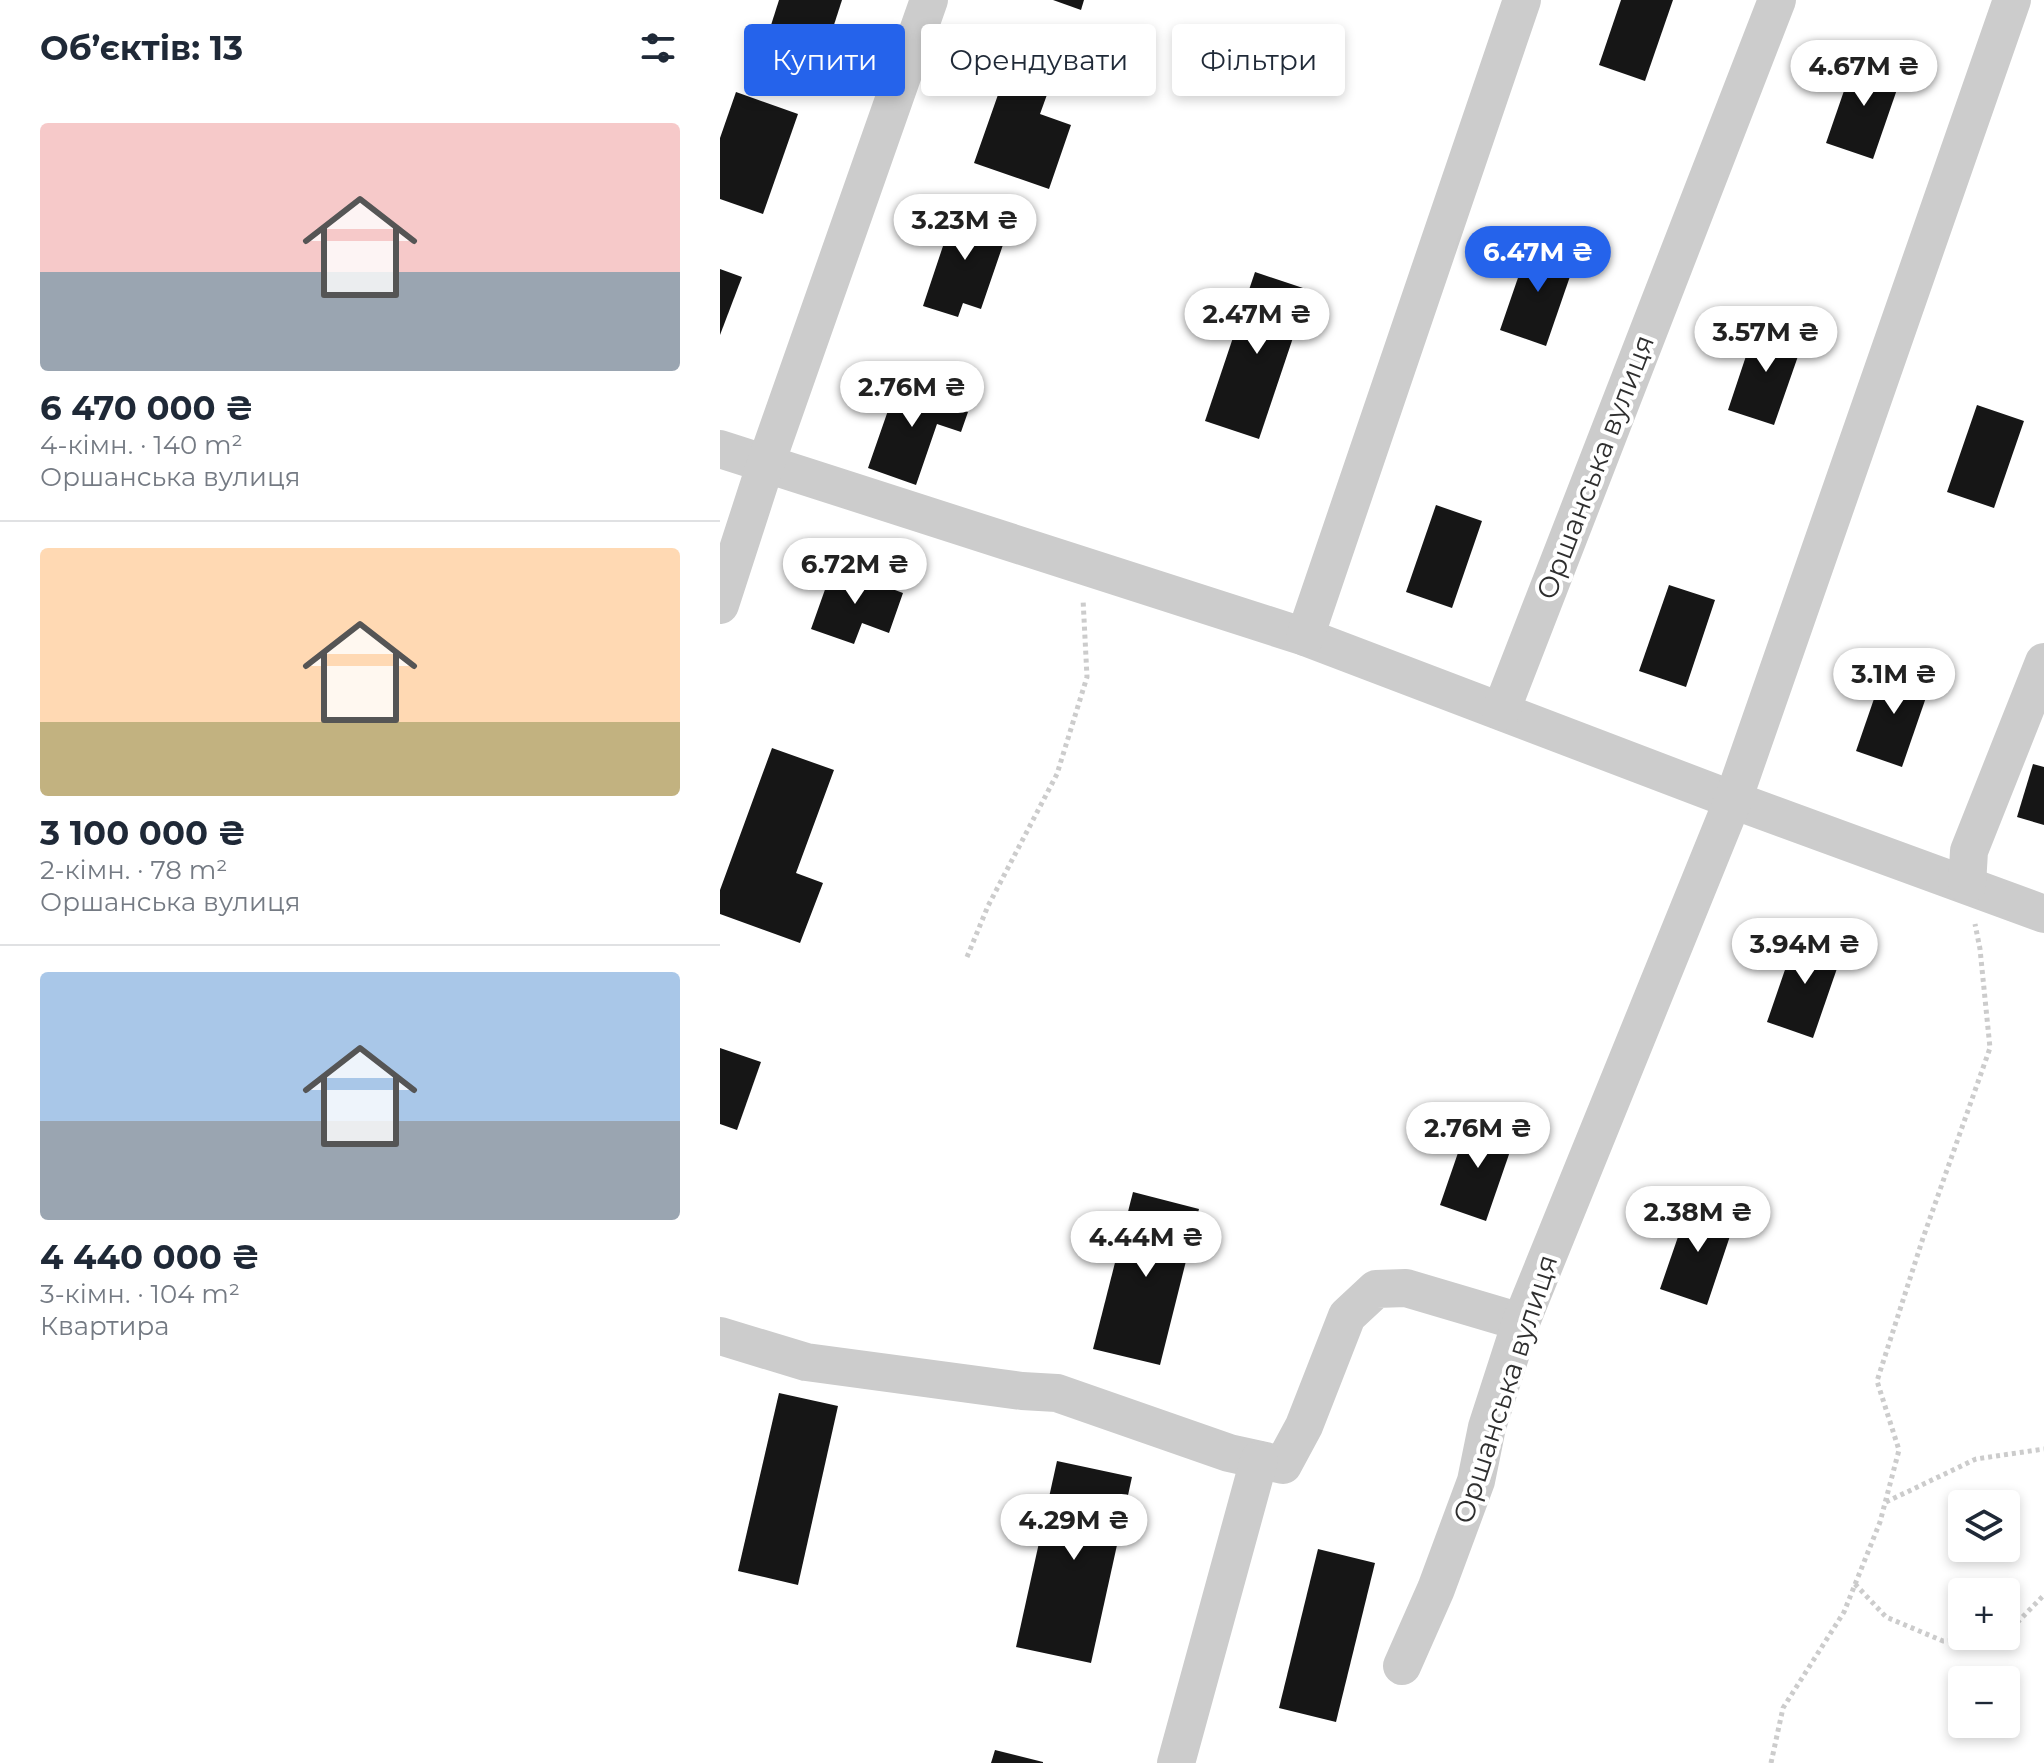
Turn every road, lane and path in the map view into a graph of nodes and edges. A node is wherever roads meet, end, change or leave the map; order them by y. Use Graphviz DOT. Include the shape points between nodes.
graph roads {
  1 [pos="929,0"];
  2 [pos="1522,0"];
  3 [pos="1777,0"];
  4 [pos="2012,0"];
  5 [pos="720,449"];
  6 [pos="765,466"];
  7 [pos="1081,566"];
  8 [pos="720,605"];
  9 [pos="1305,637"];
  10 [pos="2044,662"];
  11 [pos="1501,711"];
  12 [pos="1733,800"];
  13 [pos="1967,885"];
  14 [pos="2044,914"];
  15 [pos="967,957"];
  16 [pos="1521,1322"];
  17 [pos="720,1336"];
  18 [pos="2044,1449"];
  19 [pos="1259,1460"];
  20 [pos="1885,1503"];
  21 [pos="1855,1584"];
  22 [pos="2044,1595"];
  23 [pos="2020,1620"];
  24 [pos="1948,1641"];
  25 [pos="1402,1666"];
  26 [pos="1176,1763"];
  27 [pos="1771,1763"];
  1 -- 6 [label="street"];
  2 -- 9 [label="street"];
  3 -- 11 [label="street, Оршанська вулиця"];
  4 -- 12 [label="street, Оршанська вулиця"];
  5 -- 6 [label="street"];
  6 -- 7 [label="street"];
  6 -- 8 [label="street"];
  7 -- 9 [label="street"];
  7 -- 15 [label="path" via="1087,677 1057,774"];
  9 -- 11 [label="street"];
  10 -- 13 [label="street" via="1969,851"];
  11 -- 12 [label="street"];
  12 -- 13 [label="street"];
  12 -- 16 [label="street, Оршанська вулиця"];
  13 -- 14 [label="street"];
  13 -- 20 [label="path" via="1990,1048 1877,1381 1899,1450"];
  16 -- 19 [label="street" via="1406,1288 1376,1289 1347,1316 1283,1465"];
  16 -- 25 [label="street, Оршанська вулиця" via="1487,1427 1476,1481"];
  17 -- 19 [label="street" via="806,1362 1057,1393"];
  18 -- 20 [label="path" via="1976,1459"];
  19 -- 26 [label="street"];
  20 -- 21 [label="path"];
  21 -- 24 [label="path" via="1886,1617"];
  21 -- 27 [label="path" via="1844,1612 1783,1708"];
  22 -- 23 [label="path"];
}
